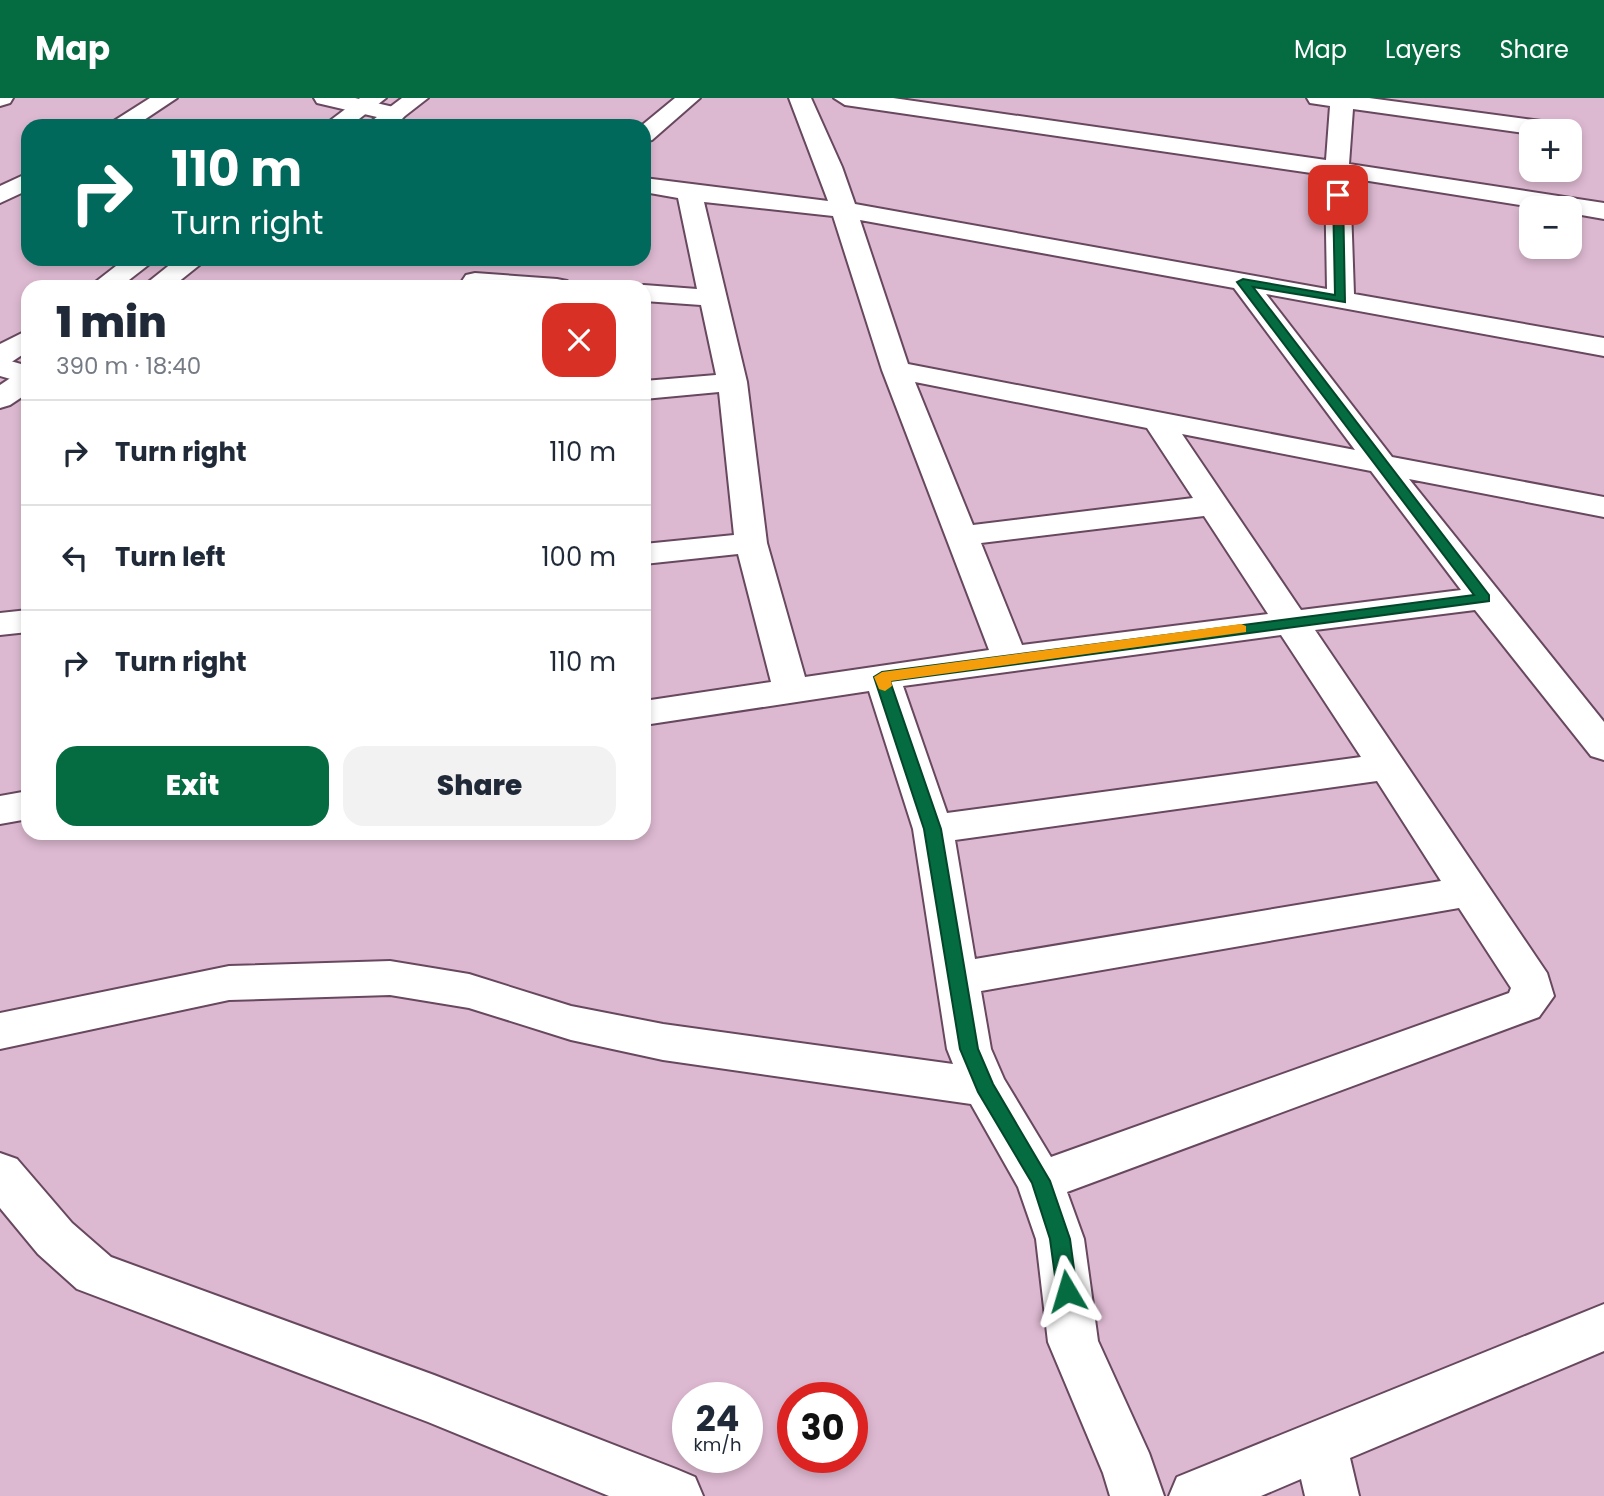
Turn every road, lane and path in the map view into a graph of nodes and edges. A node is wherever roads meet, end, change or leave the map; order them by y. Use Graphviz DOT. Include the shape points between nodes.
graph roads {
  1 [pos="166,98"];
  2 [pos="325,98"];
  3 [pos="416,98"];
  4 [pos="689,98"];
  5 [pos="800,98"];
  6 [pos="845,98"];
  7 [pos="1334,99"];
  8 [pos="368,103"];
  9 [pos="130,119"];
  10 [pos="345,119"];
  11 [pos="385,119"];
  12 [pos="387,119"];
  13 [pos="1519,125"];
  14 [pos="651,129"];
  15 [pos="1337,169"];
  16 [pos="21,184"];
  17 [pos="651,186"];
  18 [pos="689,193"];
  19 [pos="0,196"];
  20 [pos="845,210"];
  21 [pos="1604,211"];
  22 [pos="133,266"];
  23 [pos="184,266"];
  24 [pos="493,266"];
  25 [pos="112,280"];
  26 [pos="165,280"];
  27 [pos="477,280"];
  28 [pos="1243,282"];
  29 [pos="651,294"];
  30 [pos="713,298"];
  31 [pos="1341,299"];
  32 [pos="21,343"];
  33 [pos="1604,348"];
  34 [pos="0,357"];
  35 [pos="0,367"];
  36 [pos="896,370"];
  37 [pos="21,374"];
  38 [pos="21,382"];
  39 [pos="732,382"];
  40 [pos="651,389"];
  41 [pos="0,399"];
  42 [pos="1157,420"];
  43 [pos="1384,463"];
  44 [pos="1213,505"];
  45 [pos="1601,509"];
  46 [pos="960,536"];
  47 [pos="751,543"];
  48 [pos="651,553"];
  49 [pos="1484,598"];
  50 [pos="21,622"];
  51 [pos="1289,623"];
  52 [pos="0,624"];
  53 [pos="1010,658"];
  54 [pos="882,677"];
  55 [pos="791,691"];
  56 [pos="651,712"];
  57 [pos="1604,747"];
  58 [pos="1386,767"];
  59 [pos="21,806"];
  60 [pos="0,810"];
  61 [pos="933,829"];
  62 [pos="1469,891"];
  63 [pos="957,979"];
  64 [pos="0,1031"];
  65 [pos="985,1087"];
  66 [pos="0,1173"];
  67 [pos="1041,1181"];
  68 [pos="1604,1327"];
  69 [pos="1320,1444"];
  70 [pos="676,1496"];
  71 [pos="1137,1496"];
  72 [pos="1196,1496"];
  73 [pos="1332,1496"];
  1 -- 9 [label="street"];
  2 -- 8 [label="street"];
  3 -- 12 [label="street"];
  4 -- 14 [label="street"];
  5 -- 20 [label="street"];
  6 -- 15 [label="street"];
  7 -- 13 [label="street"];
  7 -- 15 [label="street"];
  8 -- 10 [label="street"];
  8 -- 11 [label="street"];
  15 -- 21 [label="street"];
  15 -- 31 [label="street"];
  16 -- 19 [label="street"];
  17 -- 18 [label="street"];
  18 -- 20 [label="street"];
  18 -- 30 [label="street"];
  20 -- 28 [label="street"];
  20 -- 36 [label="street"];
  22 -- 25 [label="street"];
  23 -- 26 [label="street"];
  24 -- 27 [label="street"];
  28 -- 31 [label="street"];
  28 -- 43 [label="street"];
  29 -- 30 [label="street"];
  30 -- 39 [label="street"];
  31 -- 33 [label="street"];
  32 -- 34 [label="street"];
  35 -- 37 [label="street"];
  36 -- 42 [label="street"];
  36 -- 46 [label="street"];
  38 -- 41 [label="street"];
  39 -- 40 [label="street"];
  39 -- 47 [label="street"];
  42 -- 43 [label="street"];
  42 -- 44 [label="street"];
  43 -- 45 [label="street"];
  43 -- 49 [label="street"];
  44 -- 46 [label="street"];
  44 -- 51 [label="street"];
  46 -- 53 [label="street"];
  47 -- 48 [label="street"];
  47 -- 55 [label="street"];
  49 -- 51 [label="street"];
  49 -- 57 [label="street"];
  50 -- 52 [label="street"];
  51 -- 53 [label="street"];
  51 -- 58 [label="street"];
  53 -- 54 [label="street"];
  54 -- 55 [label="street"];
  54 -- 61 [label="street"];
  55 -- 56 [label="street"];
  58 -- 61 [label="street"];
  58 -- 62 [label="street"];
  59 -- 60 [label="street"];
  61 -- 63 [label="street"];
  62 -- 63 [label="street"];
  62 -- 67 [label="street" via="1532,985 1533,996 1524,1006"];
  63 -- 65 [label="street" via="969,1049"];
  64 -- 65 [label="street" via="229,984 390,978 469,992 571,1023 663,1042"];
  65 -- 67 [label="street"];
  66 -- 70 [label="street" via="43,1229 94,1273"];
  67 -- 71 [label="street" via="1060,1239 1073,1342"];
  68 -- 69 [label="street"];
  69 -- 72 [label="street"];
  69 -- 73 [label="street"];
}
